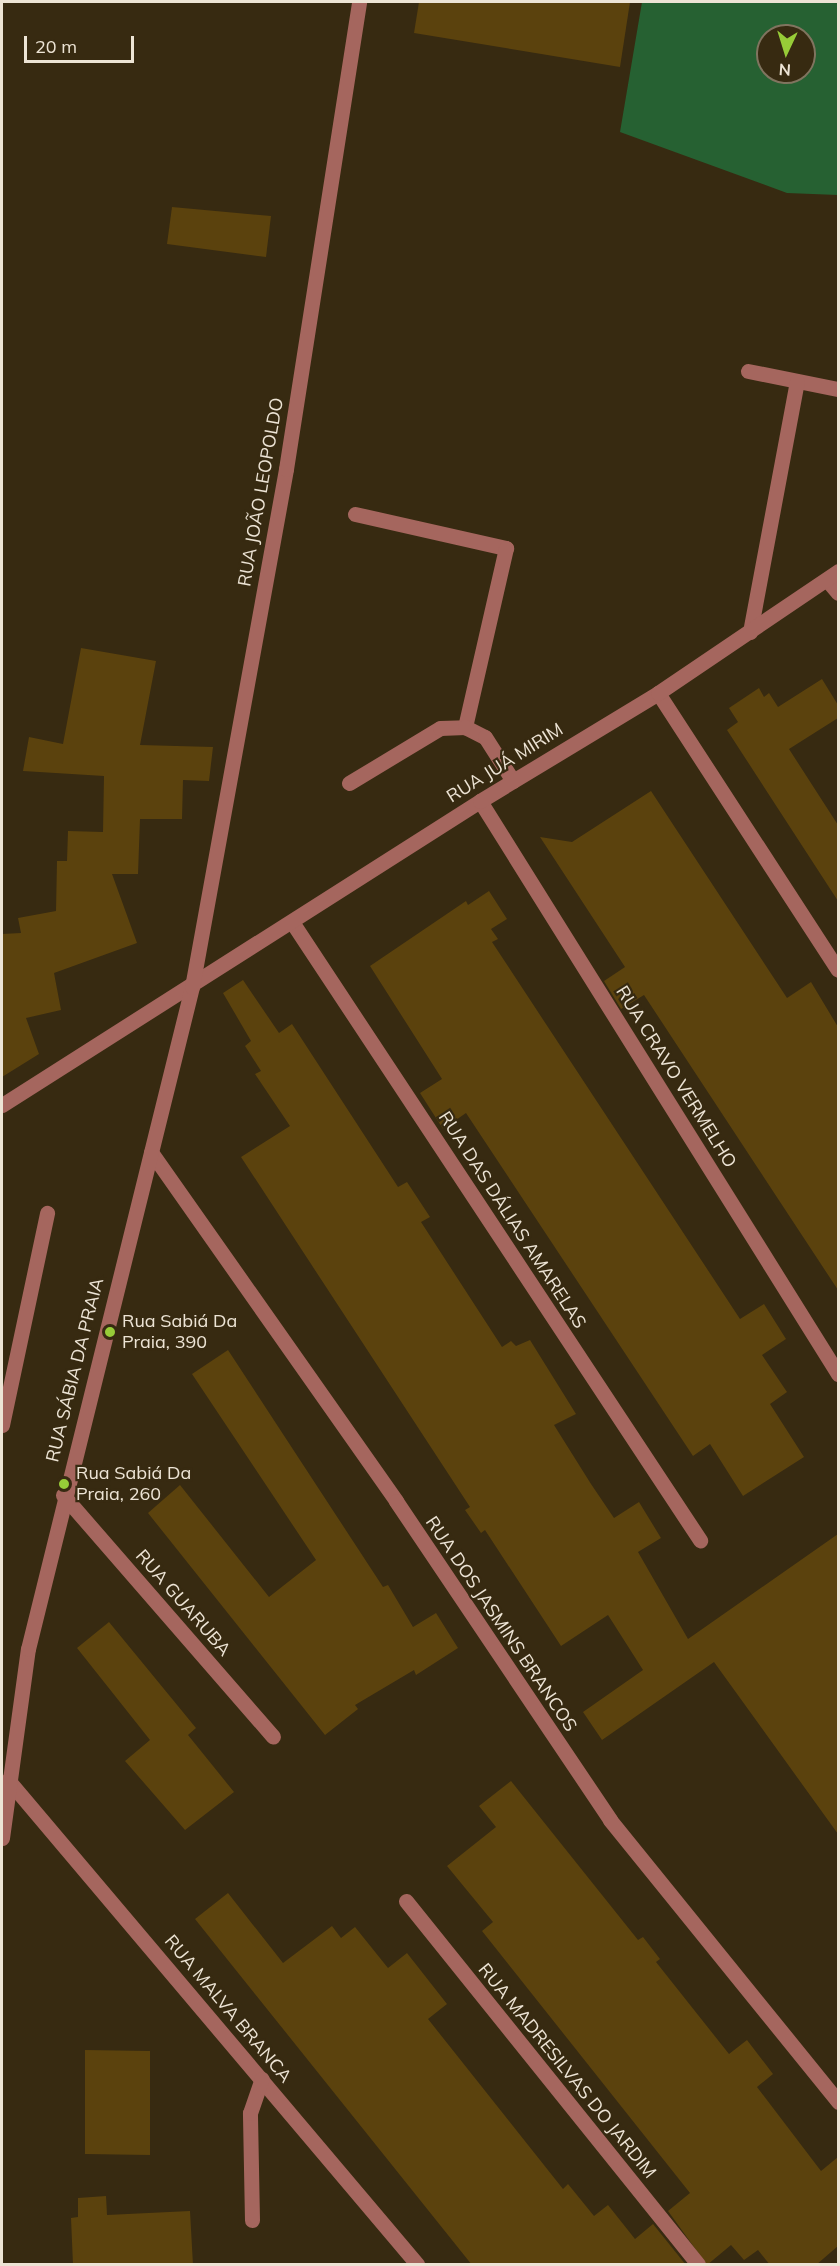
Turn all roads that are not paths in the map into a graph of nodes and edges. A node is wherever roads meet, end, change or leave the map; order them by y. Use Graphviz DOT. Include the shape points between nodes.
graph roads {
  1 [pos="359,2"];
  2 [pos="748,371"];
  3 [pos="797,381"];
  4 [pos="838,389"];
  5 [pos="355,514"];
  6 [pos="833,576"];
  7 [pos="838,593"];
  8 [pos="750,632"];
  9 [pos="658,693"];
  10 [pos="465,727"];
  11 [pos="513,781"];
  12 [pos="349,783"];
  13 [pos="480,801"];
  14 [pos="292,922"];
  15 [pos="838,970"];
  16 [pos="192,987"];
  17 [pos="2,1106"];
  18 [pos="151,1152"];
  19 [pos="47,1213"];
  20 [pos="838,1374"];
  21 [pos="2,1425"];
  22 [pos="63,1495"];
  23 [pos="700,1540"];
  24 [pos="273,1737"];
  25 [pos="8,1780"];
  26 [pos="2,1838"];
  27 [pos="406,1901"];
  28 [pos="262,2079"];
  29 [pos="838,2102"];
  30 [pos="252,2220"];
  31 [pos="417,2265"];
  32 [pos="698,2265"];
  1 -- 16 [label="street, RUA JOÃO LEOPOLDO" via="286,469"];
  2 -- 3 [label="street"];
  3 -- 4 [label="street"];
  3 -- 8 [label="street"];
  5 -- 10 [label="street" via="506,548"];
  6 -- 7 [label="street"];
  6 -- 8 [label="street, RUA JUÁ MIRIM"];
  8 -- 9 [label="street, RUA JUÁ MIRIM"];
  9 -- 11 [label="street, RUA JUÁ MIRIM"];
  9 -- 15 [label="street"];
  10 -- 11 [label="street" via="485,737"];
  10 -- 12 [label="street" via="440,728"];
  11 -- 13 [label="street, RUA JUÁ MIRIM"];
  13 -- 14 [label="street, RUA JUÁ MIRIM"];
  13 -- 20 [label="street, RUA CRAVO VERMELHO"];
  14 -- 16 [label="street, RUA JUÁ MIRIM"];
  14 -- 23 [label="street, RUA DAS DÁLIAS AMARELAS"];
  16 -- 17 [label="street, RUA JUÁ MIRIM"];
  16 -- 18 [label="street, RUA SÁBIA DA PRAIA"];
  18 -- 22 [label="street, RUA SÁBIA DA PRAIA"];
  18 -- 29 [label="street, RUA DOS JASMINS BRANCOS" via="396,1501 610,1820"];
  19 -- 21 [label="street"];
  22 -- 24 [label="street, RUA GUARUBA"];
  22 -- 25 [label="street, RUA SÁBIA DA PRAIA" via="28,1649"];
  25 -- 26 [label="street, RUA SÁBIA DA PRAIA"];
  25 -- 28 [label="street, RUA MALVA BRANCA"];
  27 -- 32 [label="street, RUA MADRESILVAS DO JARDIM"];
  28 -- 30 [label="street" via="250,2113"];
  28 -- 31 [label="street, RUA MALVA BRANCA"];
}
